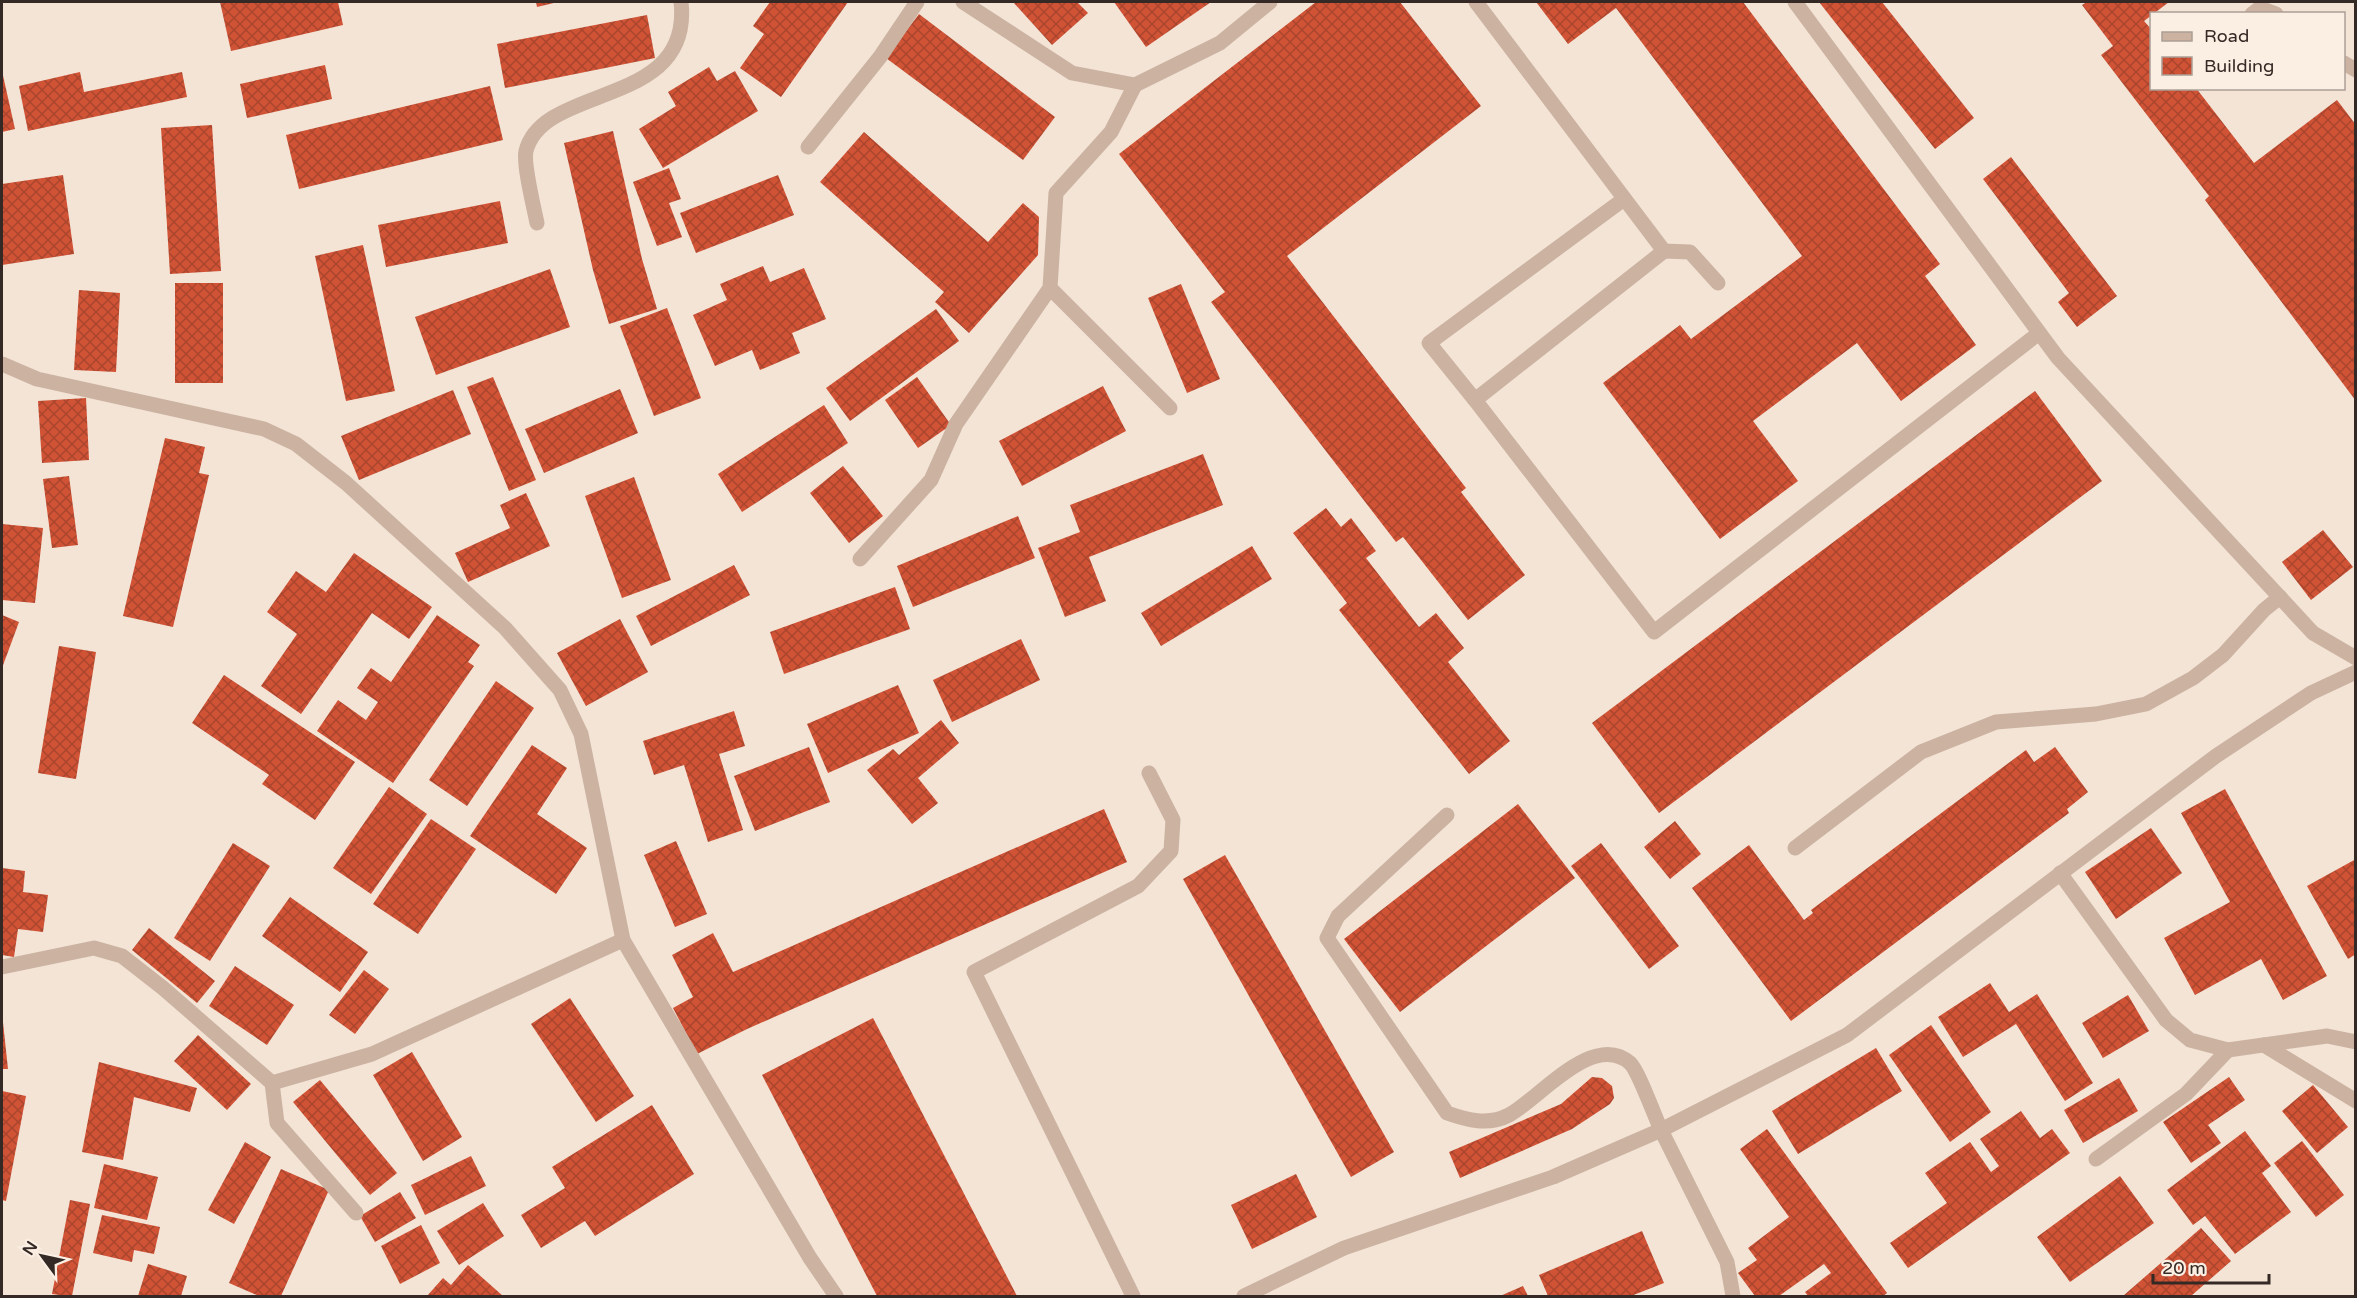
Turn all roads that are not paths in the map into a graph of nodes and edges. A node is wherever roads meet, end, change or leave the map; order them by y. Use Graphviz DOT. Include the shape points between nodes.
graph roads {
  1 [pos="681,2"];
  2 [pos="917,2"];
  3 [pos="963,2"];
  4 [pos="1270,2"];
  5 [pos="1476,2"];
  6 [pos="1795,2"];
  7 [pos="2255,12"];
  8 [pos="2271,12"];
  9 [pos="1136,85"];
  10 [pos="808,147"];
  11 [pos="1624,199"];
  12 [pos="537,224"];
  13 [pos="1664,251"];
  14 [pos="1718,284"];
  15 [pos="1050,288"];
  16 [pos="2039,333"];
  17 [pos="2,364"];
  18 [pos="1475,400"];
  19 [pos="1170,408"];
  20 [pos="860,559"];
  21 [pos="2280,597"];
  22 [pos="2355,658"];
  23 [pos="2355,672"];
  24 [pos="1149,773"];
  25 [pos="1447,815"];
  26 [pos="1795,848"];
  27 [pos="2060,873"];
  28 [pos="623,940"];
  29 [pos="2,967"];
  30 [pos="2355,1042"];
  31 [pos="2264,1045"];
  32 [pos="2228,1050"];
  33 [pos="272,1083"];
  34 [pos="2355,1101"];
  35 [pos="1661,1130"];
  36 [pos="2096,1159"];
  37 [pos="356,1213"];
  38 [pos="836,1296"];
  39 [pos="1133,1296"];
  40 [pos="1244,1296"];
  41 [pos="1733,1296"];
  1 -- 12 [label="street" via="677,43 659,68 553,118 532,133 525,154"];
  2 -- 10 [label="street" via="880,57"];
  3 -- 9 [label="street" via="1072,73"];
  4 -- 9 [label="street" via="1220,43"];
  5 -- 11 [label="street"];
  6 -- 16 [label="street"];
  7 -- 8 [label="street" via="2260,8"];
  9 -- 15 [label="street" via="1111,132 1056,193"];
  11 -- 13 [label="street"];
  11 -- 18 [label="street" via="1429,343"];
  13 -- 14 [label="street" via="1690,252"];
  13 -- 18 [label="street"];
  15 -- 19 [label="street"];
  15 -- 20 [label="street" via="956,424 931,480"];
  16 -- 18 [label="street" via="1654,632"];
  16 -- 21 [label="street"];
  17 -- 28 [label="street" via="37,380 264,429 296,444 346,483 505,628 560,690 581,734"];
  21 -- 22 [label="street" via="2313,633"];
  21 -- 26 [label="street" via="2223,655 2193,678 2146,704 2096,714 1996,722 1921,752"];
  23 -- 27 [label="street" via="2311,693 2216,756"];
  24 -- 39 [label="street" via="1173,820 1171,851 1138,886 974,972"];
  25 -- 35 [label="street" via="1338,916 1327,938 1333,948 1447,1113 1474,1122 1508,1116 1590,1056 1612,1054 1631,1064"];
  27 -- 32 [label="street" via="2166,1020 2190,1040"];
  27 -- 35 [label="street" via="1847,1035"];
  28 -- 33 [label="street" via="372,1054"];
  28 -- 38 [label="street"];
  29 -- 33 [label="street" via="94,948 122,956"];
  30 -- 31 [label="street" via="2327,1036"];
  31 -- 32 [label="street"];
  31 -- 34 [label="street"];
  32 -- 36 [label="street" via="2186,1094"];
  33 -- 37 [label="street" via="277,1122"];
  35 -- 40 [label="street" via="1553,1177 1344,1248"];
  35 -- 41 [label="street" via="1727,1262"];
}
